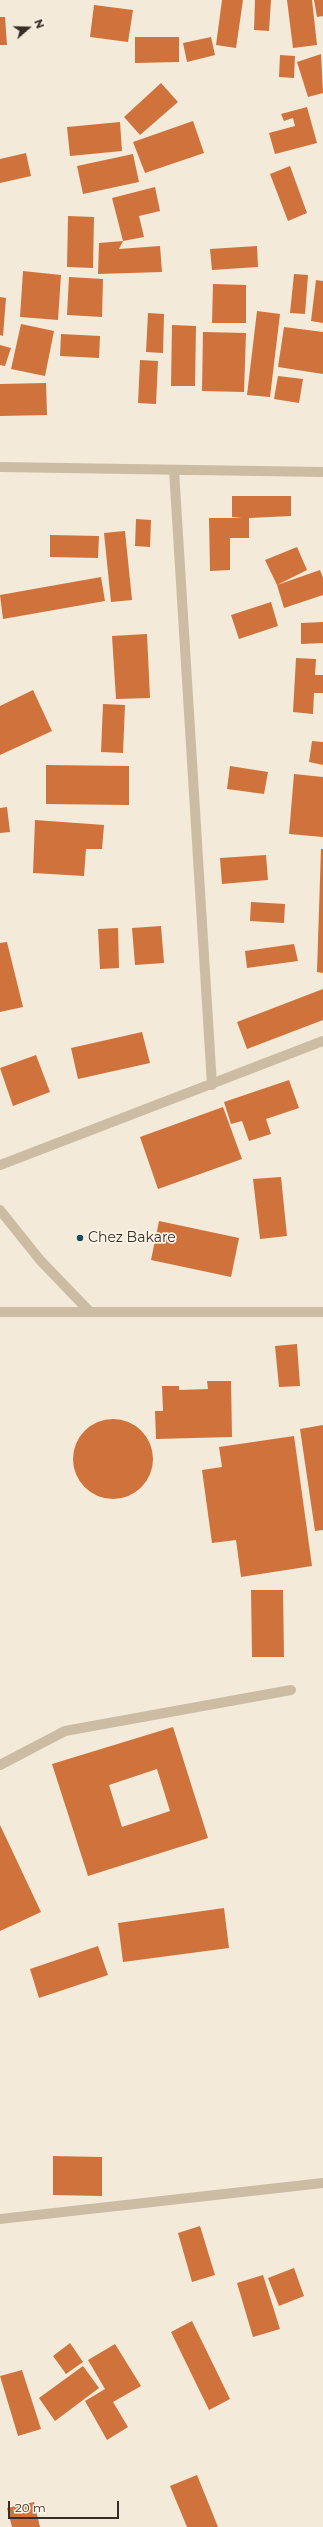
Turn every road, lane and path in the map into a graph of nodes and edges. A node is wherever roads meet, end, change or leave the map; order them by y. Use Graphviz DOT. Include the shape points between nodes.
graph roads {
  1 [pos="0,467"];
  2 [pos="174,470"];
  3 [pos="323,472"];
  4 [pos="323,1041"];
  5 [pos="212,1085"];
  6 [pos="0,1165"];
  7 [pos="0,1210"];
  8 [pos="0,1312"];
  9 [pos="90,1312"];
  10 [pos="323,1312"];
  11 [pos="291,1690"];
  12 [pos="0,1765"];
  13 [pos="323,2183"];
  14 [pos="0,2219"];
  1 -- 2 [label="street"];
  2 -- 3 [label="street"];
  2 -- 5 [label="street"];
  4 -- 5 [label="street"];
  5 -- 6 [label="street"];
  7 -- 9 [label="street" via="40,1260"];
  8 -- 9 [label="street"];
  9 -- 10 [label="street"];
  11 -- 12 [label="street" via="65,1730"];
  13 -- 14 [label="street"];
}
